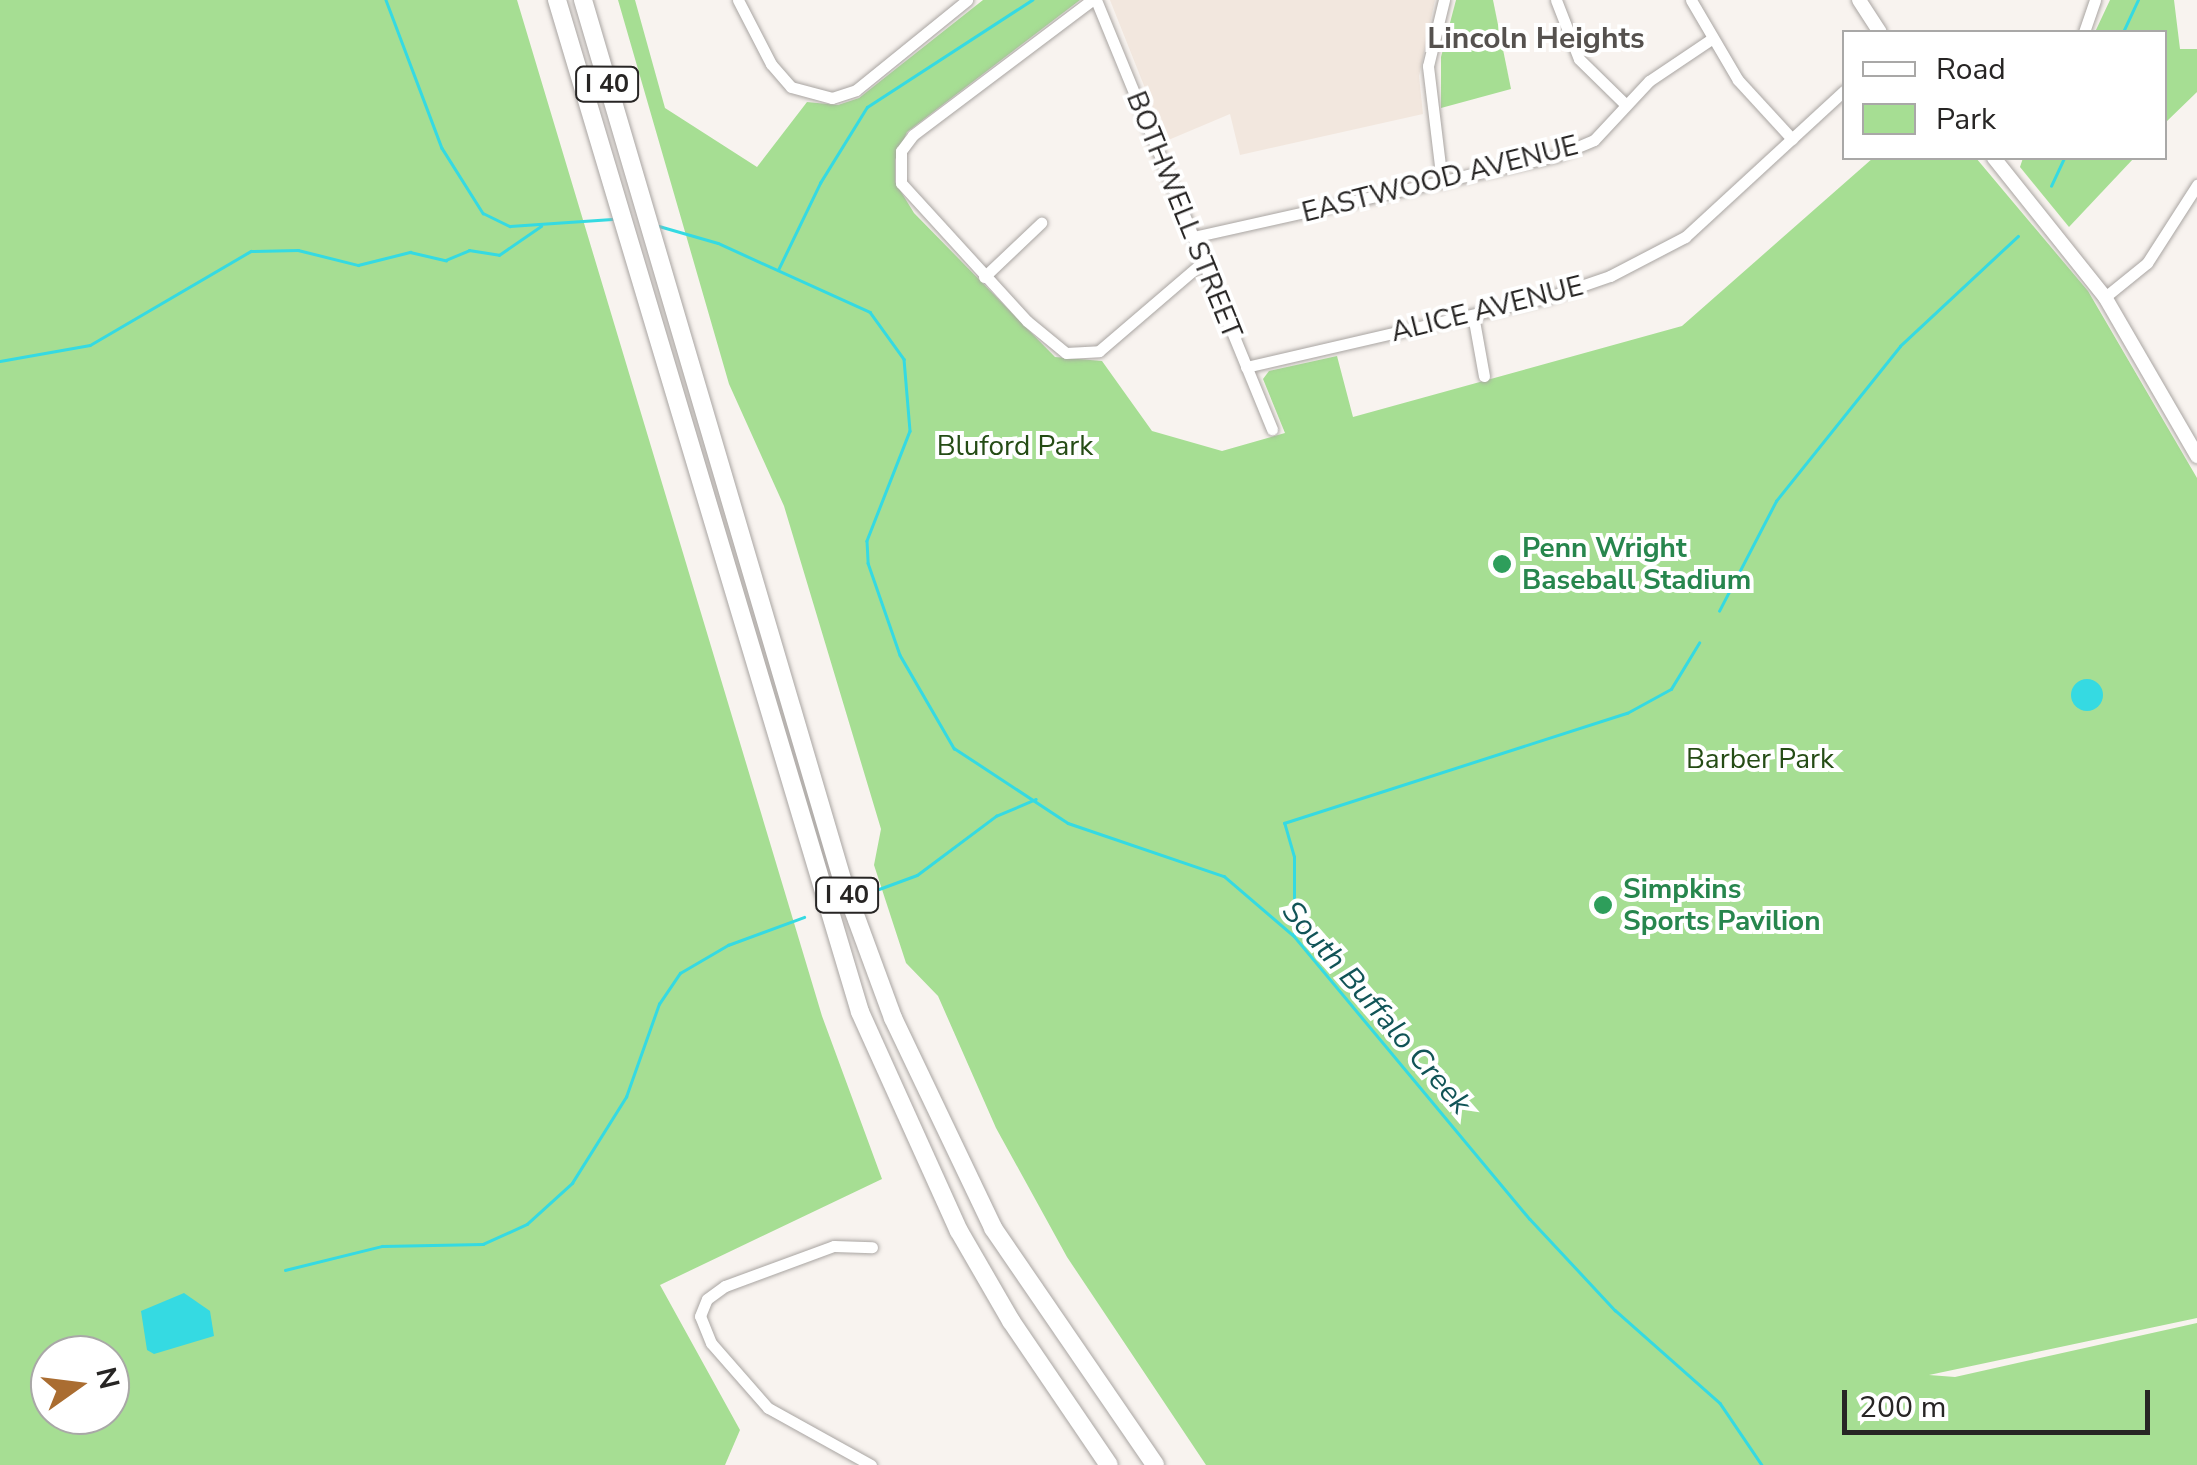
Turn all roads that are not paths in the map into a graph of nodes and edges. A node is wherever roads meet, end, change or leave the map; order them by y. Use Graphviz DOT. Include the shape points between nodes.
graph roads {
  1 [pos="558,0"];
  2 [pos="582,0"];
  3 [pos="738,0"];
  4 [pos="1094,0"];
  5 [pos="1444,0"];
  6 [pos="1556,0"];
  7 [pos="1691,0"];
  8 [pos="1858,0"];
  9 [pos="2095,0"];
  10 [pos="962,2"];
  11 [pos="1879,30"];
  12 [pos="2085,30"];
  13 [pos="1710,40"];
  14 [pos="1842,93"];
  15 [pos="1625,104"];
  16 [pos="1792,138"];
  17 [pos="2001,160"];
  18 [pos="1442,182"];
  19 [pos="2197,185"];
  20 [pos="1041,224"];
  21 [pos="1193,237"];
  22 [pos="1203,262"];
  23 [pos="984,277"];
  24 [pos="2105,297"];
  25 [pos="1473,315"];
  26 [pos="1246,367"];
  27 [pos="1484,376"];
  28 [pos="1272,429"];
  29 [pos="2197,456"];
  30 [pos="872,1247"];
  31 [pos="871,1465"];
  32 [pos="1110,1465"];
  33 [pos="1155,1465"];
  1 -- 32 [label="highway, I 40" via="833,934 889,1086 1011,1321"];
  2 -- 33 [label="highway, I 40" via="842,882 893,1018 993,1228"];
  3 -- 10 [label="street" via="771,64 791,86 832,98 856,90"];
  4 -- 21 [label="street, BOTHWELL STREET"];
  4 -- 23 [label="street" via="913,134 901,151 910,200"];
  5 -- 18 [label="street" via="1428,66"];
  6 -- 15 [label="street" via="1579,59"];
  7 -- 13 [label="street"];
  8 -- 11 [label="main road"];
  9 -- 12 [label="street"];
  13 -- 15 [label="street, EASTWOOD AVENUE" via="1675,60"];
  13 -- 16 [label="street"];
  14 -- 16 [label="street, ALICE AVENUE"];
  15 -- 18 [label="street, EASTWOOD AVENUE" via="1594,140 1556,156"];
  16 -- 25 [label="street, ALICE AVENUE" via="1697,227 1652,256 1546,298"];
  17 -- 24 [label="main road"];
  18 -- 21 [label="street, EASTWOOD AVENUE"];
  19 -- 24 [label="street" via="2147,263"];
  20 -- 23 [label="street"];
  21 -- 22 [label="street, BOTHWELL STREET"];
  22 -- 23 [label="street" via="1099,352 1083,355 1050,344"];
  22 -- 26 [label="street, BOTHWELL STREET"];
  24 -- 29 [label="main road"];
  25 -- 26 [label="street, ALICE AVENUE"];
  25 -- 27 [label="street"];
  26 -- 28 [label="street, BOTHWELL STREET"];
  30 -- 31 [label="street" via="834,1246 725,1286 700,1316 712,1344 768,1408"];
}
